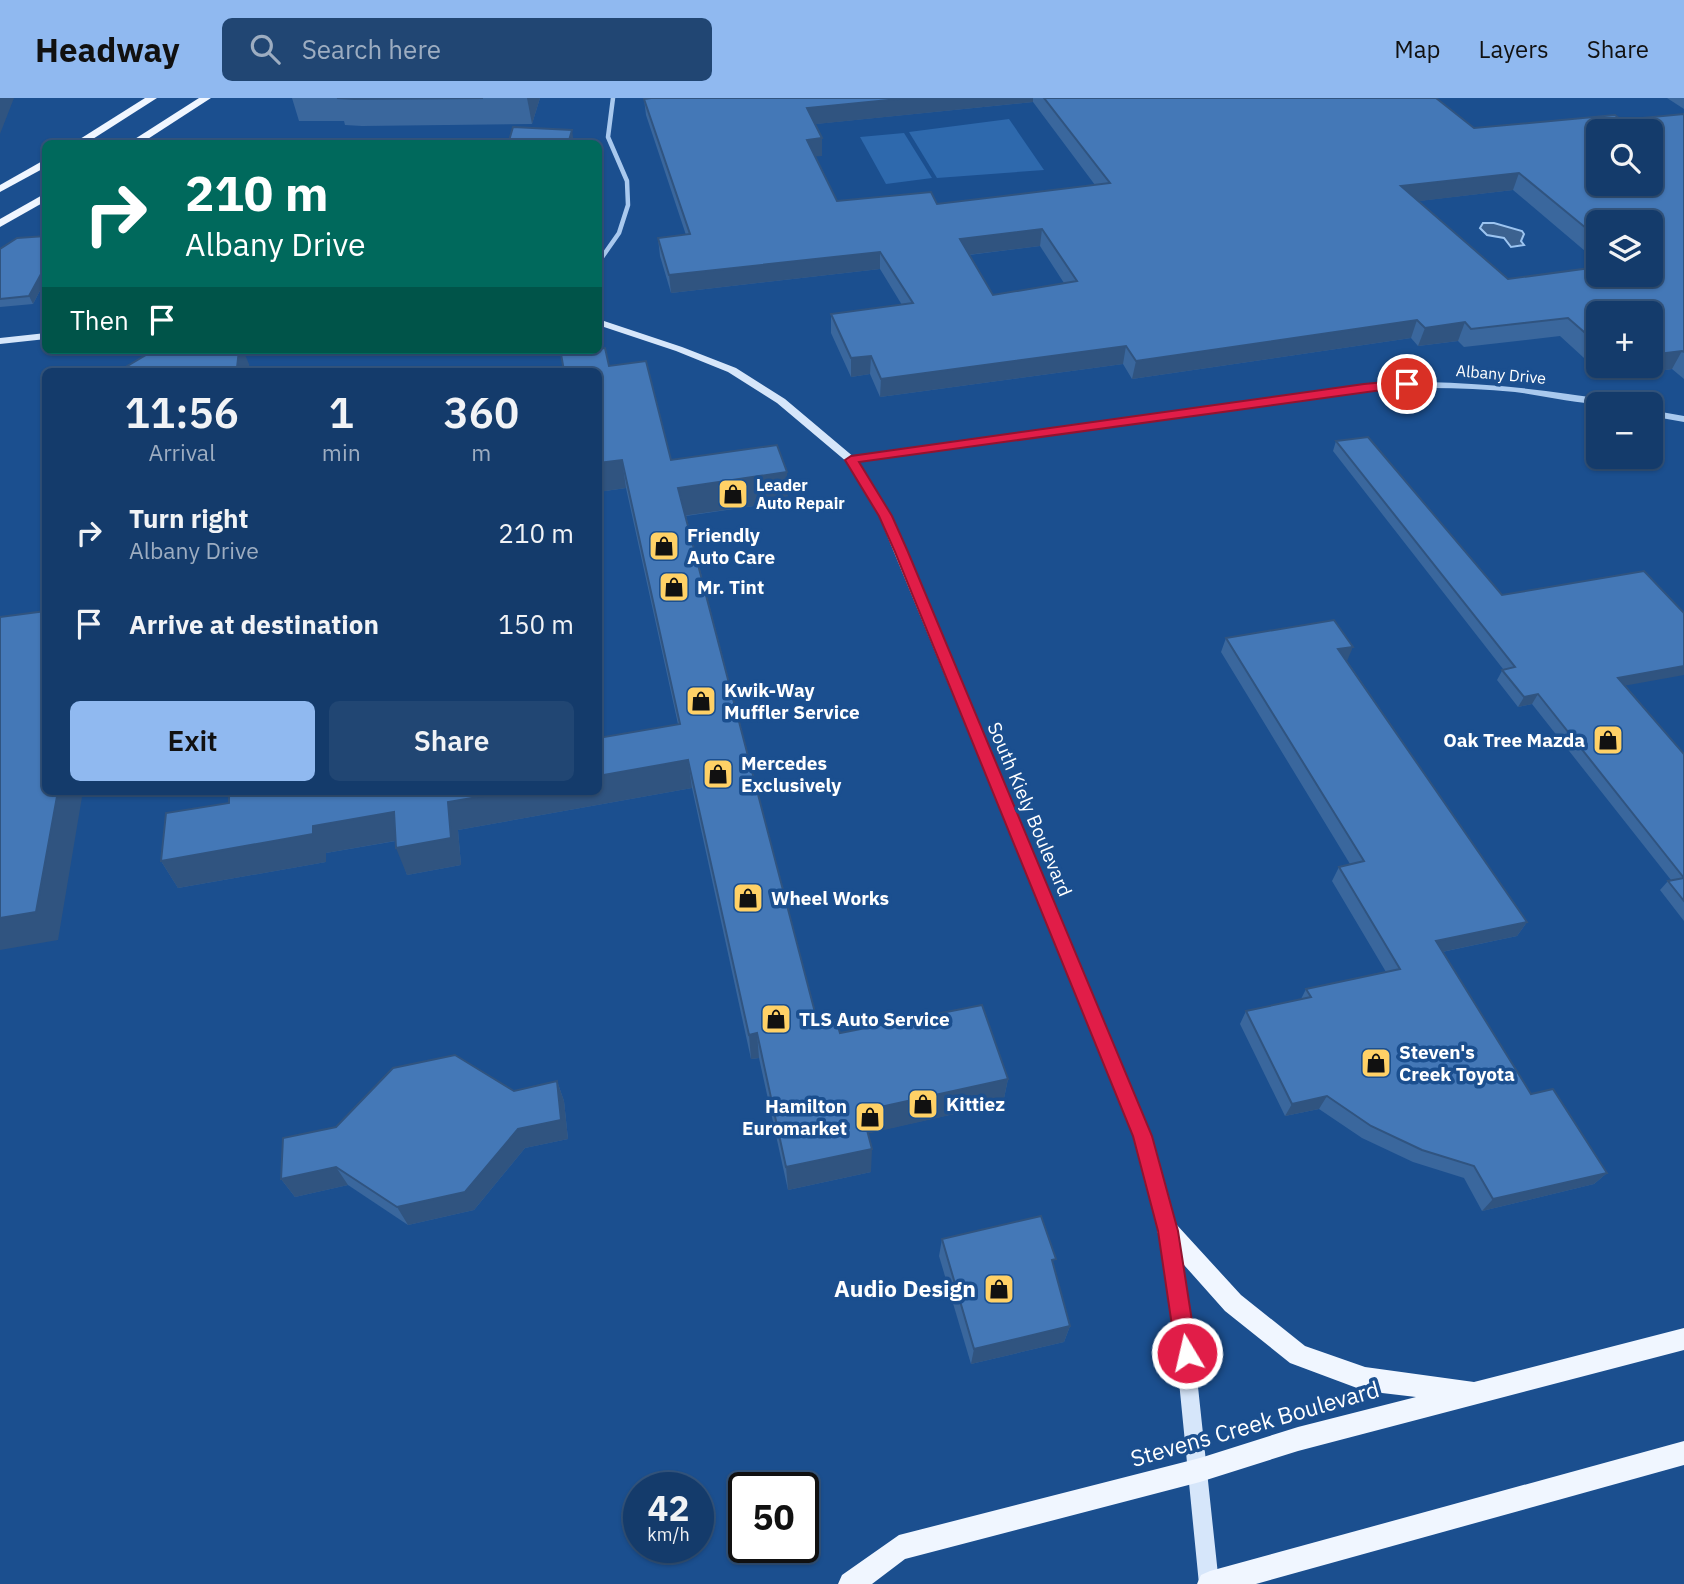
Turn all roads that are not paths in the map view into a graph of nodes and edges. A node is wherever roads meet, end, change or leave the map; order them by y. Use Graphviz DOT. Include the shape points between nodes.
graph roads {
  1 [pos="152,98"];
  2 [pos="206,98"];
  3 [pos="613,98"];
  4 [pos="84,140"];
  5 [pos="138,140"];
  6 [pos="42,164"];
  7 [pos="0,189"];
  8 [pos="42,199"];
  9 [pos="0,224"];
  10 [pos="602,257"];
  11 [pos="602,323"];
  12 [pos="42,336"];
  13 [pos="0,341"];
  14 [pos="1586,401"];
  15 [pos="1663,416"];
  16 [pos="1684,419"];
  17 [pos="851,460"];
  18 [pos="1168,1231"];
  19 [pos="1684,1339"];
  20 [pos="1478,1392"];
  21 [pos="1684,1453"];
  22 [pos="1200,1470"];
  23 [pos="851,1584"];
  24 [pos="1210,1584"];
  1 -- 4 [label="main road"];
  2 -- 5 [label="main road"];
  3 -- 10 [label="street" via="608,137 627,181 628,205 619,233"];
  6 -- 7 [label="main road"];
  8 -- 9 [label="main road"];
  11 -- 17 [label="main road, South Kiely Boulevard" via="732,370 781,401"];
  12 -- 13 [label="main road"];
  14 -- 17 [label="street, Albany Drive" via="1504,387 1364,387"];
  15 -- 16 [label="street"];
  17 -- 18 [label="main road, South Kiely Boulevard" via="886,516 1097,1021 1143,1136"];
  18 -- 20 [label="main road" via="1233,1303 1298,1355 1366,1379"];
  18 -- 22 [label="main road, South Kiely Boulevard"];
  19 -- 20 [label="main road, Stevens Creek Boulevard"];
  20 -- 22 [label="main road, Stevens Creek Boulevard"];
  21 -- 24 [label="main road"];
  22 -- 23 [label="main road, Stevens Creek Boulevard" via="899,1548"];
  22 -- 24 [label="main road, South Kiely Boulevard"];
}
